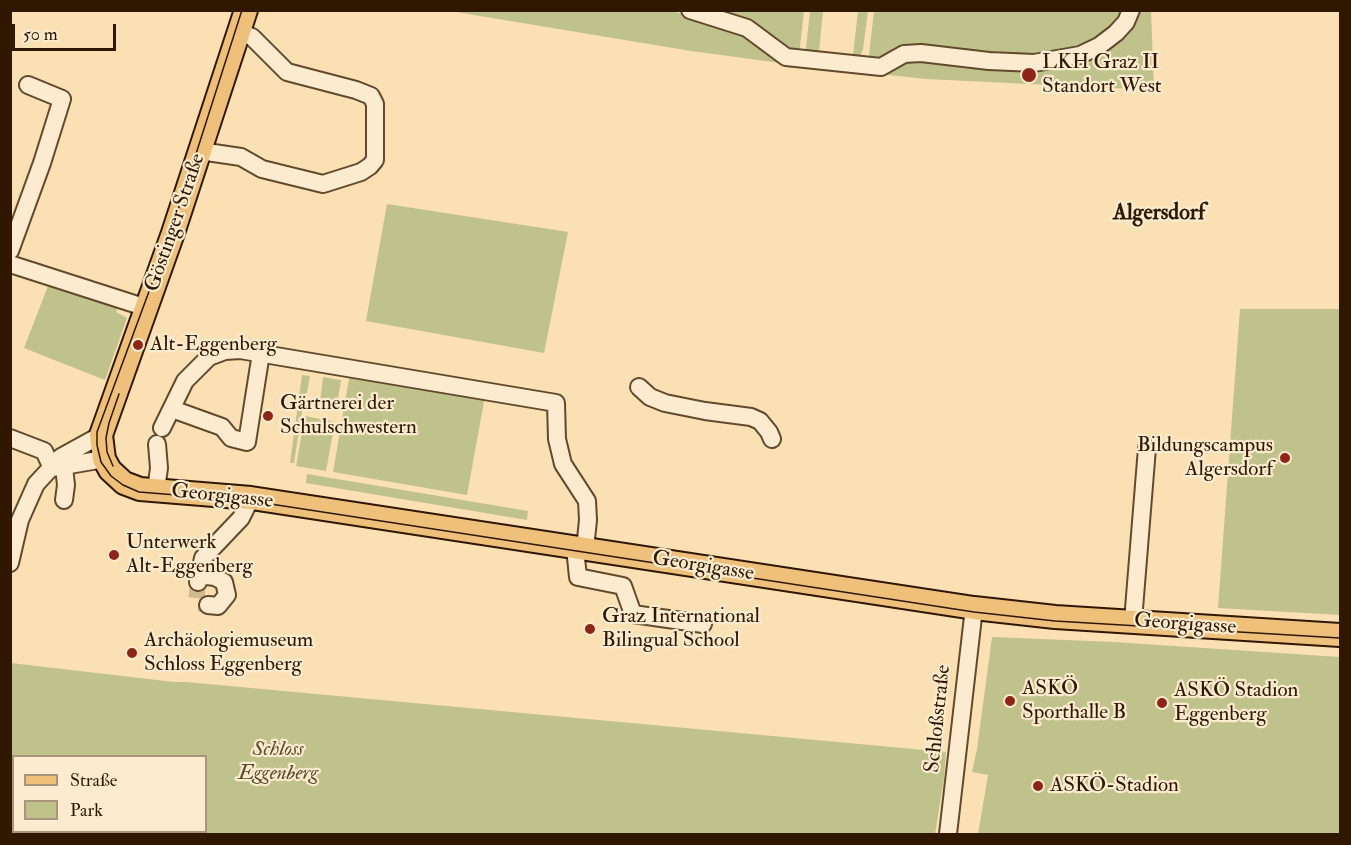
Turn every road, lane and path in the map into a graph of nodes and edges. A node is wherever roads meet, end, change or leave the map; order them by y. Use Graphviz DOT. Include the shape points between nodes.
graph roads {
  1 [pos="246,10"];
  2 [pos="1131,10"];
  3 [pos="694,11"];
  4 [pos="239,32"];
  5 [pos="28,85"];
  6 [pos="200,151"];
  7 [pos="10,251"];
  8 [pos="10,264"];
  9 [pos="147,308"];
  10 [pos="261,353"];
  11 [pos="639,387"];
  12 [pos="172,409"];
  13 [pos="101,435"];
  14 [pos="10,438"];
  15 [pos="772,439"];
  16 [pos="1147,448"];
  17 [pos="104,459"];
  18 [pos="58,467"];
  19 [pos="156,490"];
  20 [pos="251,498"];
  21 [pos="64,500"];
  22 [pos="580,548"];
  23 [pos="10,563"];
  24 [pos="208,605"];
  25 [pos="974,608"];
  26 [pos="1133,621"];
  27 [pos="703,624"];
  28 [pos="1341,634"];
  29 [pos="948,834"];
  1 -- 4 [label="main road, Göstinger Straße"];
  2 -- 3 [label="street" via="1116,33 1080,55 1034,63 904,54 881,67 786,57 747,28"];
  4 -- 6 [label="main road, Göstinger Straße"];
  4 -- 6 [label="street" via="252,37 287,72 371,96 375,104 375,160 361,172 323,183 262,169 241,157"];
  5 -- 7 [label="street" via="62,99"];
  6 -- 9 [label="main road, Göstinger Straße"];
  8 -- 9 [label="street"];
  9 -- 13 [label="main road, Göstinger Straße"];
  10 -- 12 [label="street" via="225,351 210,357 185,381"];
  10 -- 12 [label="street" via="247,442 231,438 222,427"];
  10 -- 22 [label="street" via="556,403 562,464 587,501 588,520"];
  11 -- 15 [label="street" via="665,403 752,417 760,421"];
  12 -- 19 [label="street" via="160,436"];
  13 -- 17 [label="main road"];
  13 -- 18 [label="street" via="61,457"];
  14 -- 18 [label="street" via="44,451"];
  16 -- 26 [label="street"];
  17 -- 18 [label="street"];
  17 -- 19 [label="main road, Georgigasse" via="124,483"];
  18 -- 21 [label="street" via="66,485"];
  18 -- 23 [label="street" via="31,492"];
  19 -- 20 [label="main road, Georgigasse"];
  20 -- 22 [label="main road, Georgigasse"];
  20 -- 24 [label="street" via="241,518 203,558 198,578 215,577 224,582 226,595 218,606"];
  22 -- 25 [label="main road, Georgigasse"];
  22 -- 27 [label="street" via="578,577 623,586 633,614"];
  25 -- 26 [label="main road, Georgigasse"];
  25 -- 29 [label="street, Schloßstraße"];
  26 -- 28 [label="main road, Georgigasse"];
}
